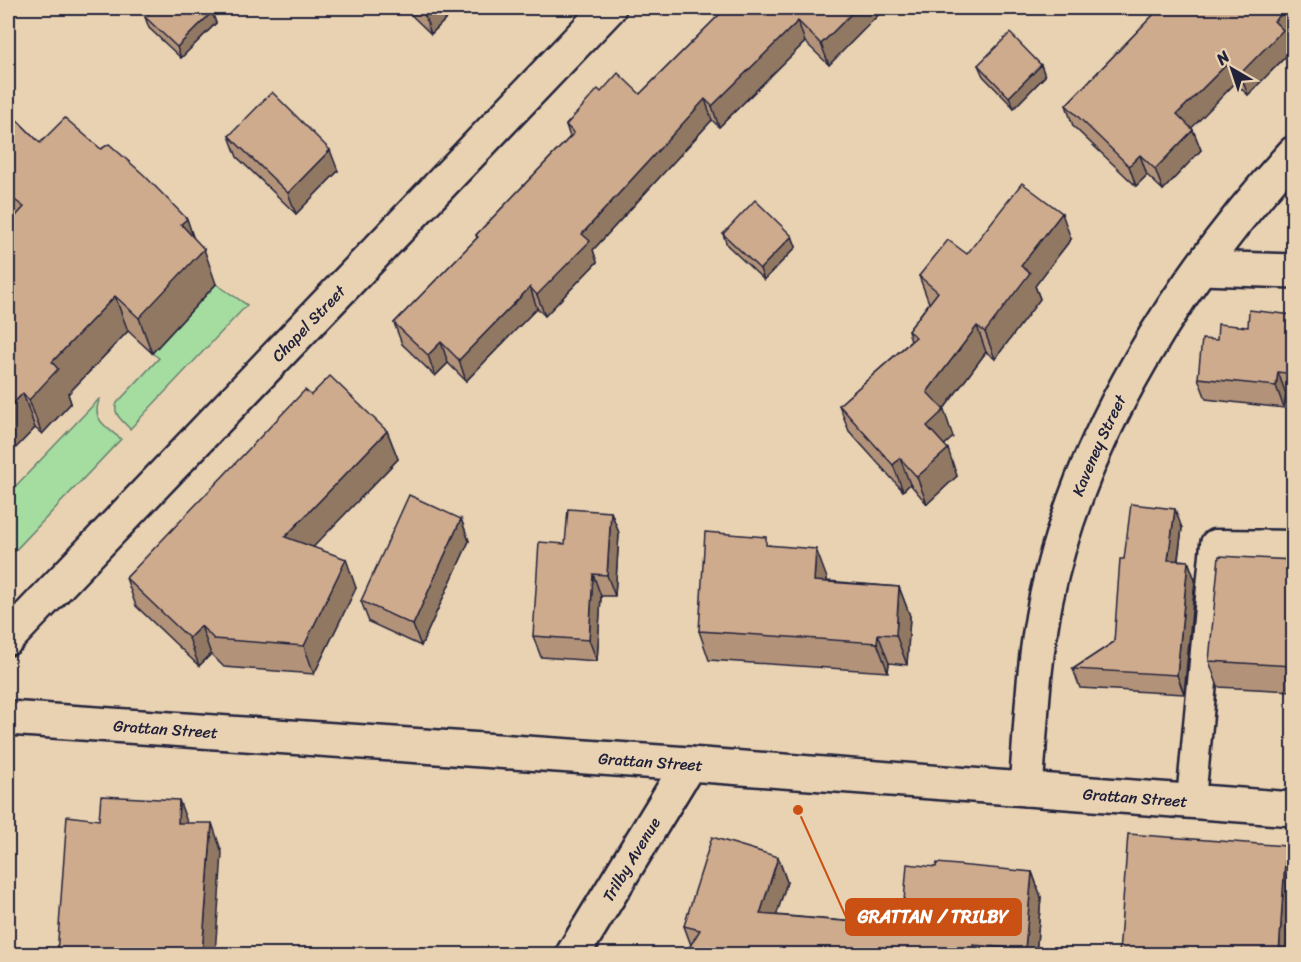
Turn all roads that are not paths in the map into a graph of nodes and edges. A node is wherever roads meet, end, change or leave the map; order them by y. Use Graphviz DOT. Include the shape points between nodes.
graph roads {
  1 [pos="609,8"];
  2 [pos="1293,153"];
  3 [pos="1201,268"];
  4 [pos="1293,271"];
  5 [pos="1293,546"];
  6 [pos="8,638"];
  7 [pos="8,718"];
  8 [pos="689,764"];
  9 [pos="1026,789"];
  10 [pos="1191,800"];
  11 [pos="1293,808"];
  12 [pos="573,954"];
  1 -- 6 [label="street, Chapel Street"];
  2 -- 3 [label="street, Kaveney Street" via="1256,194"];
  3 -- 4 [label="street"];
  3 -- 9 [label="street, Kaveney Street" via="1116,406 1071,514 1046,599 1036,662"];
  5 -- 10 [label="lane" via="1215,544"];
  7 -- 8 [label="street, Grattan Street"];
  8 -- 9 [label="street, Grattan Street"];
  8 -- 12 [label="street, Trilby Avenue"];
  9 -- 10 [label="street, Grattan Street"];
  10 -- 11 [label="street, Grattan Street"];
}
